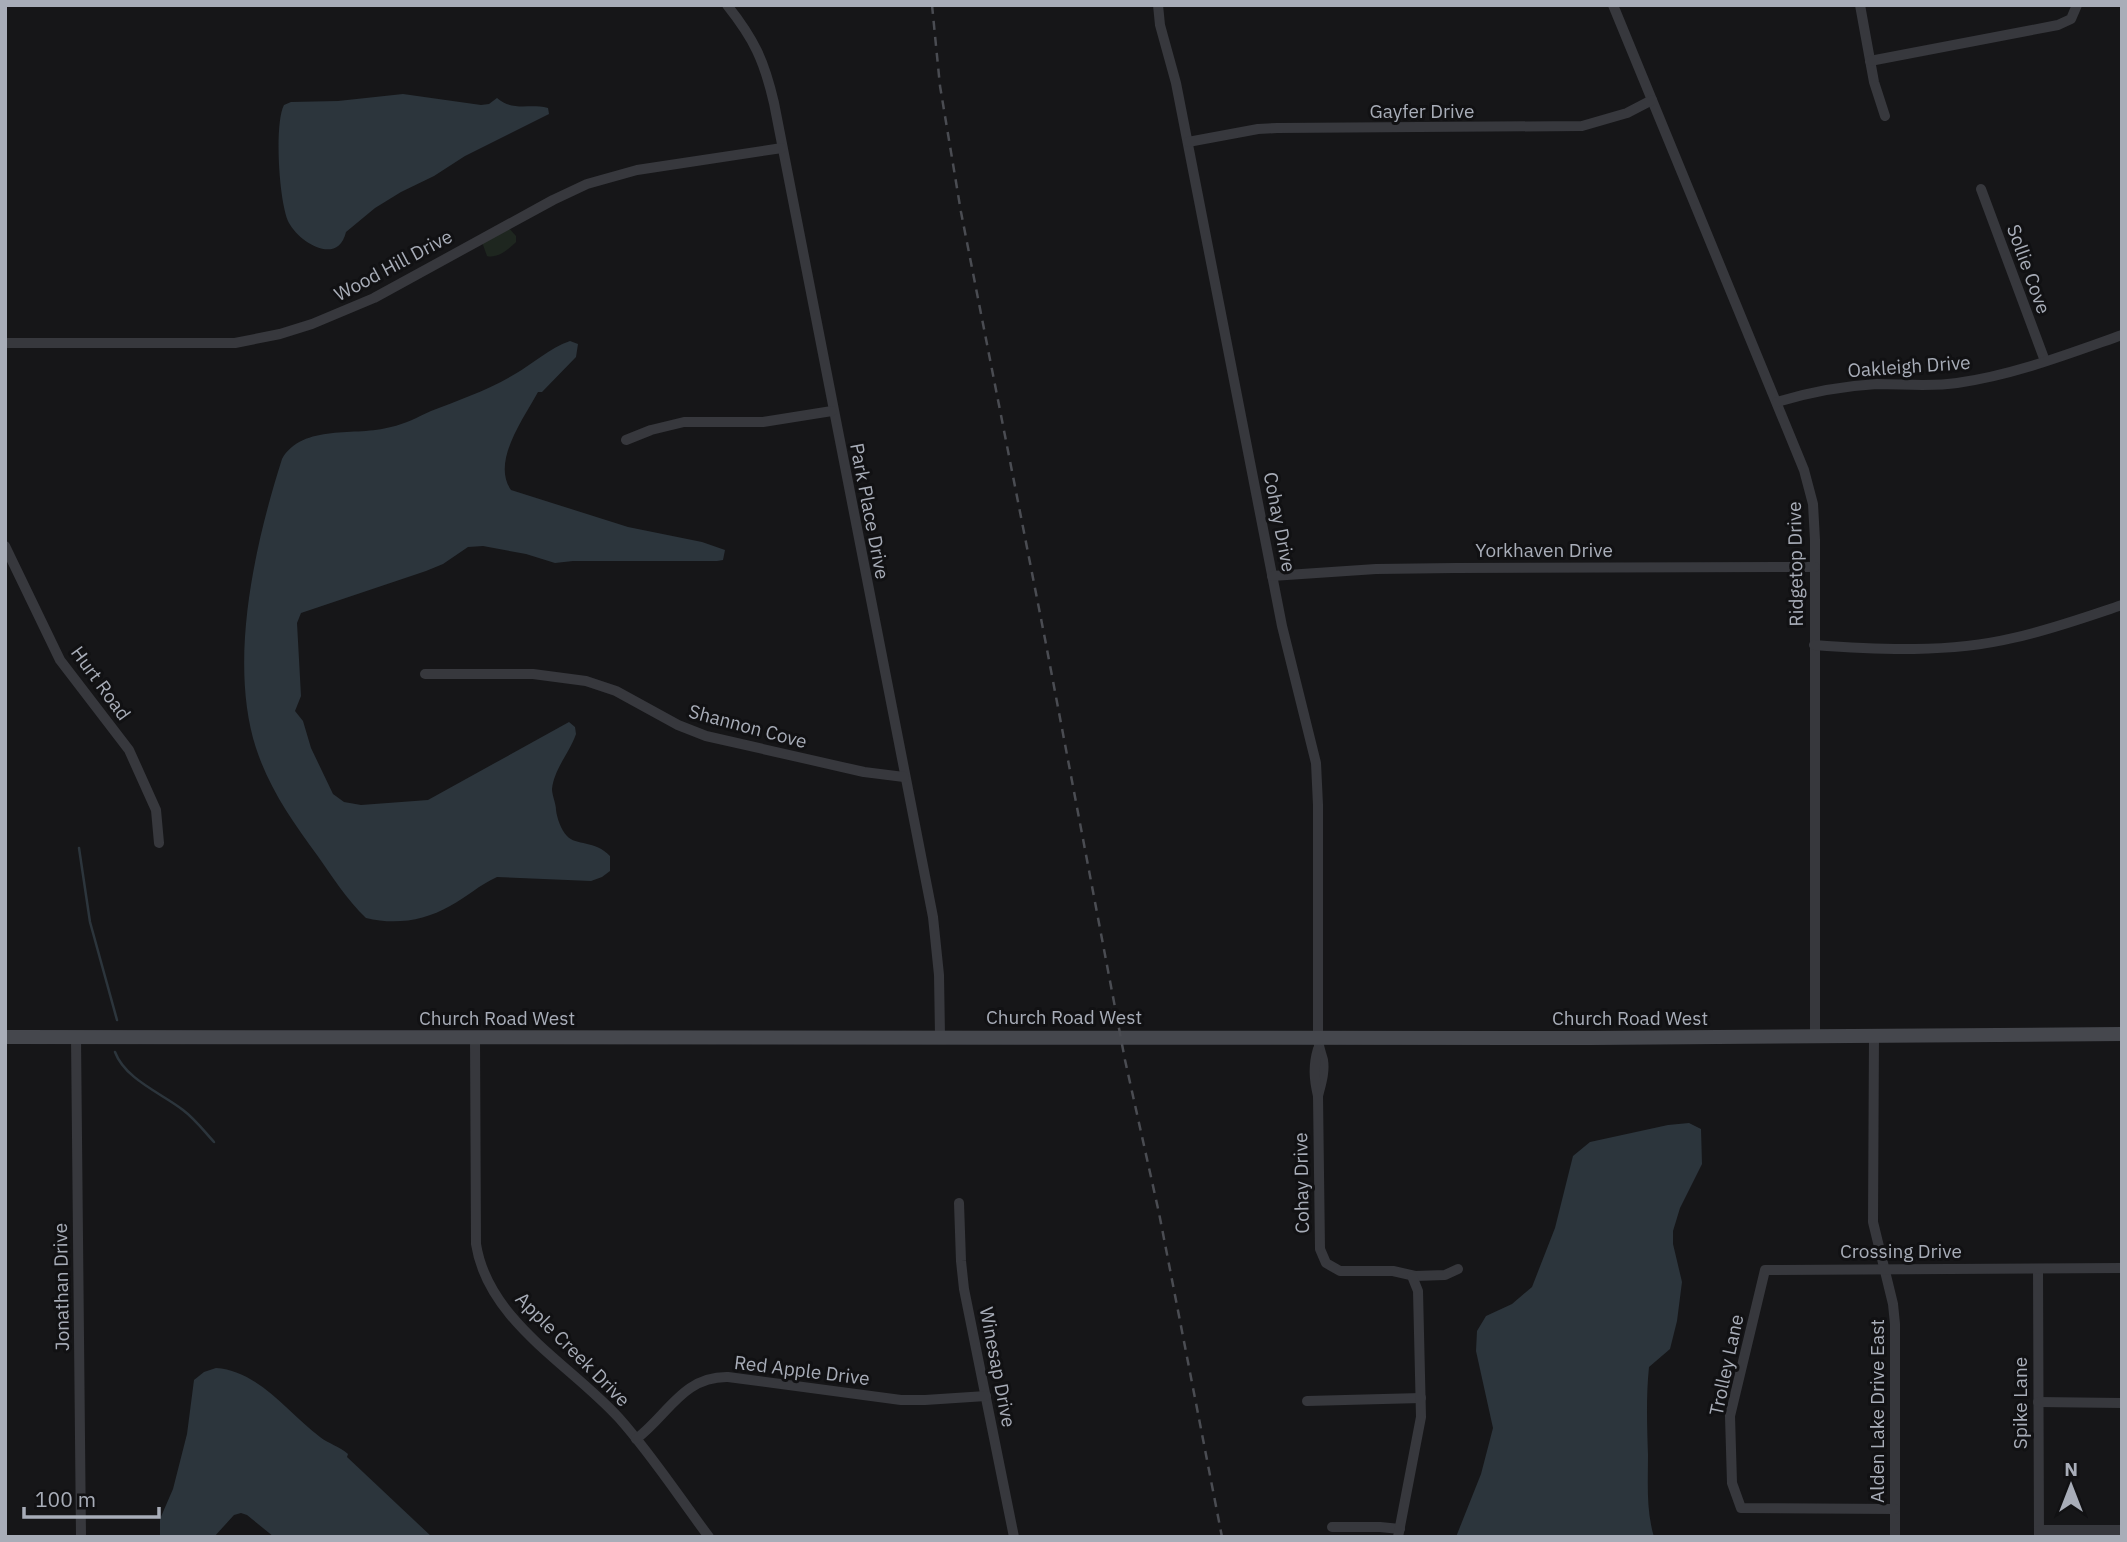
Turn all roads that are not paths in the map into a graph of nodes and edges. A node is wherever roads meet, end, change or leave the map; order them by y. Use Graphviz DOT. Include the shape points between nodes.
graph roads {
  1 [pos="727,5"];
  2 [pos="1158,5"];
  3 [pos="1613,5"];
  4 [pos="1860,5"];
  5 [pos="2077,5"];
  6 [pos="1870,61"];
  7 [pos="1652,100"];
  8 [pos="1885,116"];
  9 [pos="1188,142"];
  10 [pos="782,148"];
  11 [pos="1981,189"];
  12 [pos="2122,335"];
  13 [pos="5,343"];
  14 [pos="2045,361"];
  15 [pos="1777,402"];
  16 [pos="832,411"];
  17 [pos="625,440"];
  18 [pos="5,545"];
  19 [pos="1815,567"];
  20 [pos="1272,576"];
  21 [pos="2122,606"];
  22 [pos="1814,645"];
  23 [pos="425,674"];
  24 [pos="904,777"];
  25 [pos="159,843"];
  26 [pos="2122,1034"];
  27 [pos="1815,1035"];
  28 [pos="1874,1035"];
  29 [pos="940,1036"];
  30 [pos="5,1037"];
  31 [pos="76,1037"];
  32 [pos="475,1037"];
  33 [pos="1318,1043"];
  34 [pos="960,1203"];
  35 [pos="2122,1268"];
  36 [pos="1458,1269"];
  37 [pos="1885,1269"];
  38 [pos="2038,1269"];
  39 [pos="1765,1270"];
  40 [pos="1412,1276"];
  41 [pos="986,1396"];
  42 [pos="1422,1398"];
  43 [pos="1307,1401"];
  44 [pos="2038,1402"];
  45 [pos="2122,1403"];
  46 [pos="636,1438"];
  47 [pos="1895,1509"];
  48 [pos="1332,1527"];
  49 [pos="2122,1530"];
  50 [pos="1399,1533"];
  51 [pos="2039,1533"];
  52 [pos="81,1537"];
  53 [pos="709,1537"];
  54 [pos="1014,1537"];
  55 [pos="1895,1537"];
  1 -- 10 [label="street, Park Place Drive" via="764,64"];
  2 -- 9 [label="street, Cohay Drive"];
  3 -- 7 [label="street, Ridgetop Drive"];
  4 -- 6 [label="street"];
  5 -- 6 [label="street" via="2071,19 2058,25"];
  6 -- 8 [label="street"];
  7 -- 9 [label="street, Gayfer Drive" via="1602,122 1572,127 1277,128"];
  7 -- 15 [label="street, Ridgetop Drive"];
  9 -- 20 [label="street, Cohay Drive"];
  10 -- 13 [label="street, Wood Hill Drive" via="637,170 587,184 374,298 280,334 235,343"];
  10 -- 16 [label="street, Park Place Drive"];
  11 -- 14 [label="street, Sollie Cove"];
  12 -- 14 [label="street, Oakleigh Drive"];
  14 -- 15 [label="street, Oakleigh Drive" via="1956,383 1845,387"];
  15 -- 19 [label="street, Ridgetop Drive" via="1810,488"];
  16 -- 17 [label="street" via="763,422 684,422"];
  16 -- 24 [label="street, Park Place Drive"];
  18 -- 25 [label="street, Hurt Road" via="60,660 129,750 156,810"];
  19 -- 20 [label="street, Yorkhaven Drive" via="1376,569"];
  19 -- 22 [label="street, Ridgetop Drive"];
  20 -- 33 [label="street, Cohay Drive" via="1318,776"];
  21 -- 22 [label="street" via="2013,639 1977,644"];
  22 -- 27 [label="street, Ridgetop Drive"];
  23 -- 24 [label="street, Shannon Cove" via="533,674 586,681 706,736"];
  24 -- 29 [label="street, Park Place Drive" via="933,917"];
  26 -- 28 [label="street, Church Road West"];
  27 -- 28 [label="street, Church Road West"];
  27 -- 33 [label="street, Church Road West"];
  28 -- 37 [label="street, Alden Lake Drive East" via="1873,1222"];
  29 -- 32 [label="street, Church Road West"];
  29 -- 33 [label="street, Church Road West"];
  30 -- 31 [label="street, Church Road West"];
  31 -- 32 [label="street, Church Road West"];
  31 -- 52 [label="street, Jonathan Drive"];
  32 -- 46 [label="street, Apple Creek Drive" via="479,1264 506,1310"];
  33 -- 40 [label="street, Cohay Drive" via="1323,1062 1318,1096 1323,1258 1340,1271 1393,1271"];
  34 -- 41 [label="street, Winesap Drive" via="964,1289"];
  35 -- 38 [label="street, Crossing Drive"];
  36 -- 40 [label="street" via="1445,1275"];
  37 -- 38 [label="street, Crossing Drive"];
  37 -- 39 [label="street, Crossing Drive"];
  37 -- 47 [label="street, Alden Lake Drive East" via="1895,1324"];
  38 -- 44 [label="street, Spike Lane"];
  39 -- 47 [label="street, Trolley Lane" via="1730,1416 1732,1483 1741,1508"];
  40 -- 42 [label="street" via="1418,1290"];
  41 -- 46 [label="street, Red Apple Drive" via="901,1400 713,1377 689,1388"];
  41 -- 54 [label="street, Winesap Drive"];
  42 -- 43 [label="street"];
  42 -- 50 [label="street" via="1420,1435"];
  44 -- 45 [label="street"];
  44 -- 51 [label="street, Spike Lane"];
  46 -- 53 [label="street, Apple Creek Drive"];
  47 -- 55 [label="street, Alden Lake Drive East"];
  48 -- 50 [label="street" via="1380,1527"];
  49 -- 51 [label="street"];
}
